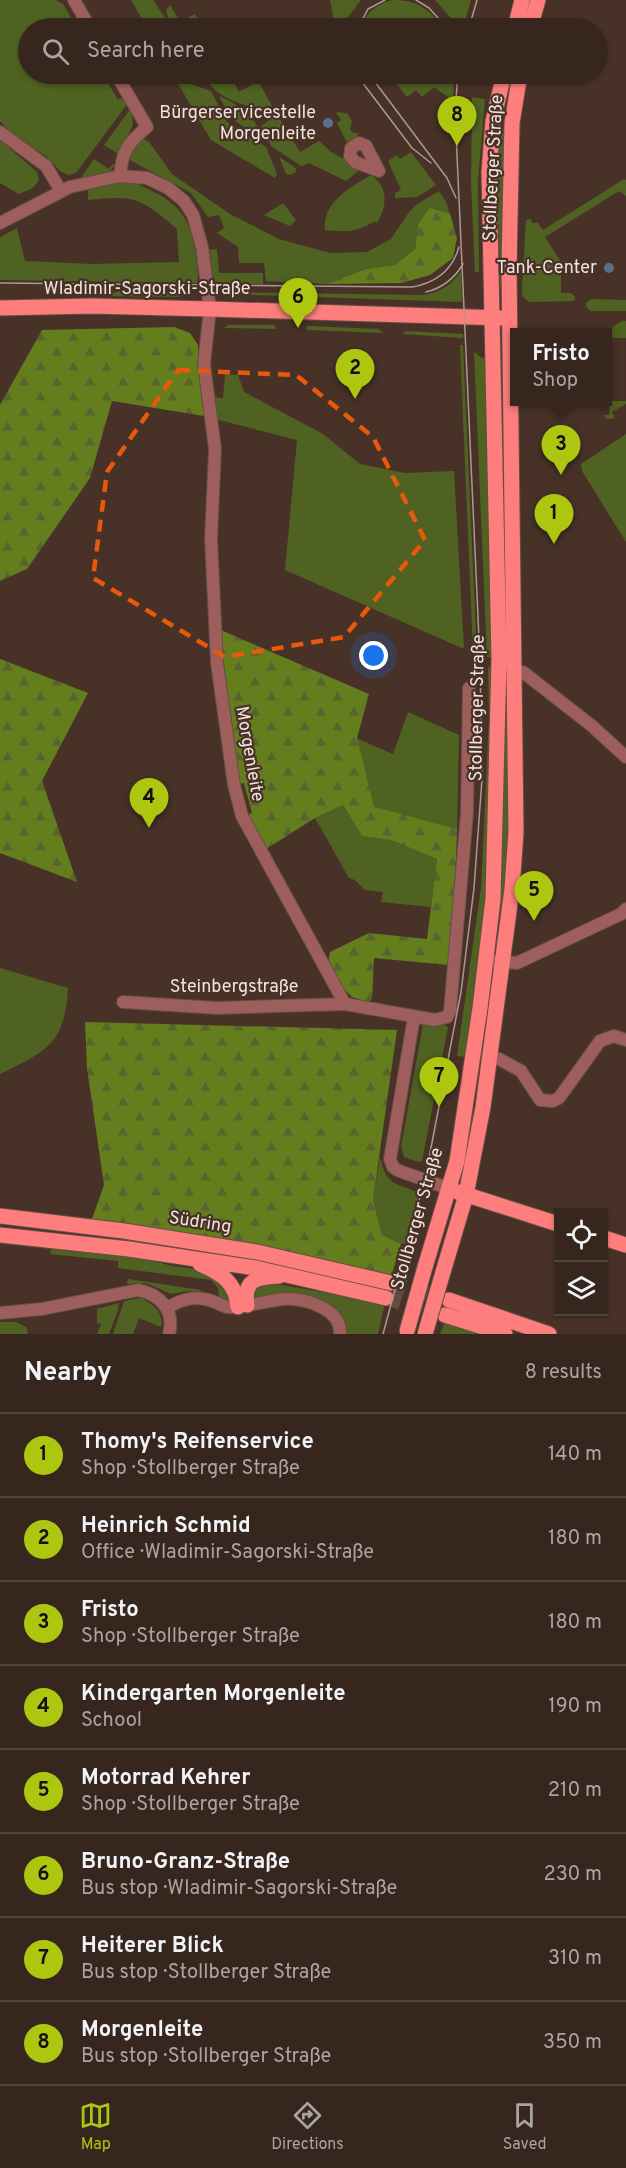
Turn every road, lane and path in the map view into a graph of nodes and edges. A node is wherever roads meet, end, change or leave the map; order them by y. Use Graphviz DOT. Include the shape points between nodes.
graph roads {
  1 [pos="74,0"];
  2 [pos="522,0"];
  3 [pos="538,0"];
  4 [pos="84,18"];
  5 [pos="518,18"];
  6 [pos="533,18"];
  7 [pos="122,84"];
  8 [pos="502,84"];
  9 [pos="518,84"];
  10 [pos="0,132"];
  11 [pos="120,176"];
  12 [pos="62,191"];
  13 [pos="0,223"];
  14 [pos="0,308"];
  15 [pos="210,309"];
  16 [pos="492,318"];
  17 [pos="509,318"];
  18 [pos="510,388"];
  19 [pos="510,406"];
  20 [pos="514,670"];
  21 [pos="469,688"];
  22 [pos="626,757"];
  23 [pos="626,909"];
  24 [pos="486,960"];
  25 [pos="502,963"];
  26 [pos="123,1002"];
  27 [pos="345,1004"];
  28 [pos="414,1017"];
  29 [pos="626,1040"];
  30 [pos="490,1058"];
  31 [pos="450,1189"];
  32 [pos="466,1195"];
  33 [pos="0,1216"];
  34 [pos="554,1223"];
  35 [pos="0,1234"];
  36 [pos="608,1240"];
  37 [pos="626,1245"];
  38 [pos="183,1257"];
  39 [pos="295,1277"];
  40 [pos="243,1306"];
  41 [pos="167,1308"];
  42 [pos="0,1313"];
  43 [pos="407,1333"];
  44 [pos="169,1334"];
  45 [pos="340,1334"];
  46 [pos="425,1334"];
  47 [pos="505,1334"];
  48 [pos="549,1334"];
  1 -- 4 [label="street"];
  2 -- 5 [label="main road"];
  3 -- 6 [label="main road"];
  7 -- 11 [label="street" via="147,127 129,141"];
  8 -- 16 [label="main road, Stollberger Straße" via="493,121 489,172"];
  9 -- 17 [label="main road, Stollberger Straße" via="512,123"];
  10 -- 12 [label="street" via="46,166"];
  11 -- 12 [label="street, Morgenleite"];
  11 -- 15 [label="street, Morgenleite" via="147,178 184,201 197,228"];
  12 -- 13 [label="street, Morgenleite"];
  14 -- 15 [label="main road, Wladimir-Sagorski-Straße"];
  15 -- 16 [label="main road, Wladimir-Sagorski-Straße"];
  15 -- 27 [label="street, Morgenleite" via="204,364 215,449 212,590 219,689 234,785 242,816"];
  16 -- 17 [label="main road, Wladimir-Sagorski-Straße"];
  16 -- 24 [label="main road, Stollberger Straße" via="499,718 493,899"];
  17 -- 18 [label="main road, Stollberger Straße"];
  19 -- 20 [label="main road, Stollberger Straße"];
  20 -- 22 [label="street" via="523,672"];
  20 -- 25 [label="main road, Stollberger Straße" via="516,832"];
  21 -- 28 [label="street, Stollberger Straße" via="467,813 450,1011 442,1019"];
  23 -- 25 [label="street" via="517,963"];
  24 -- 25 [label="street"];
  24 -- 31 [label="main road, Stollberger Straße"];
  25 -- 30 [label="main road, Stollberger Straße"];
  26 -- 27 [label="street, Steinbergstraße" via="217,1008"];
  27 -- 28 [label="street"];
  28 -- 31 [label="street" via="390,1159 397,1170"];
  29 -- 30 [label="street" via="614,1036 600,1041 553,1101 540,1100 521,1071"];
  30 -- 32 [label="main road, Stollberger Straße"];
  31 -- 32 [label="main road"];
  31 -- 43 [label="main road, Stollberger Straße, bridge"];
  32 -- 34 [label="main road"];
  32 -- 46 [label="main road, Stollberger Straße, bridge"];
  33 -- 39 [label="main road, Südring" via="257,1252 388,1291"];
  35 -- 38 [label="main road, Südring"];
  36 -- 37 [label="main road"];
  38 -- 39 [label="main road, Südring"];
  38 -- 40 [label="main road" via="229,1281"];
  39 -- 40 [label="main road" via="268,1277 250,1283"];
  40 -- 41 [label="street" via="224,1306 199,1297 178,1301"];
  40 -- 45 [label="street" via="287,1299 308,1302 338,1320"];
  41 -- 42 [label="street" via="160,1298 138,1290"];
  41 -- 44 [label="street"];
  47 -- 48 [label="main road" via="447,1307"];
}
